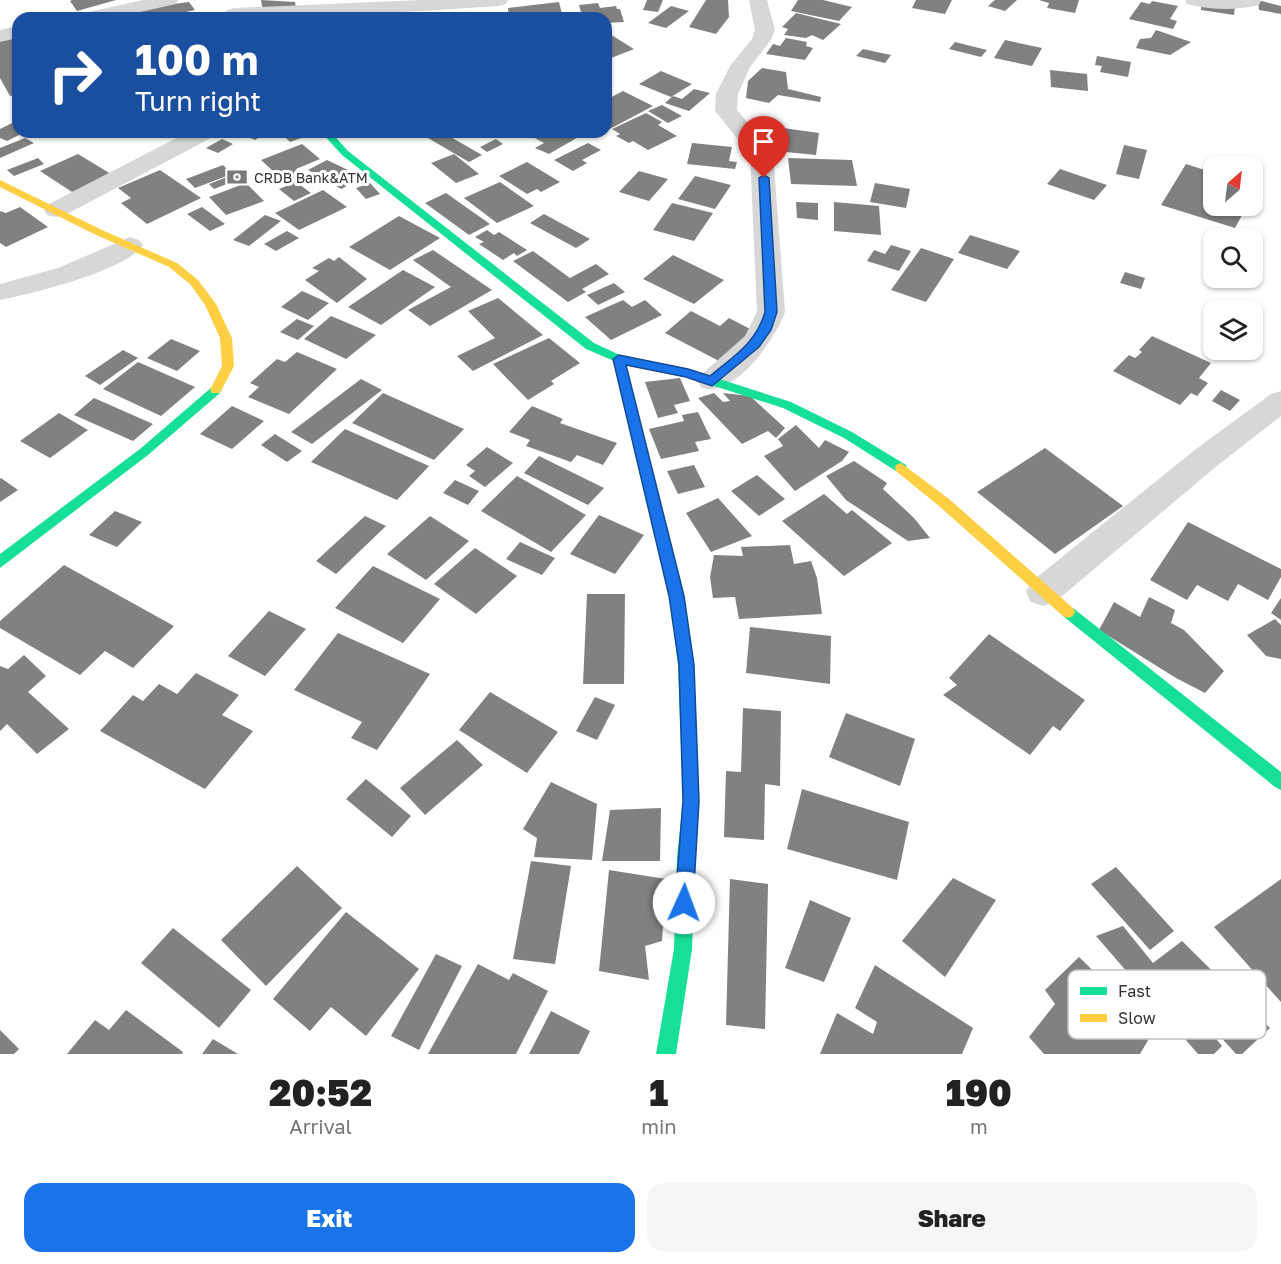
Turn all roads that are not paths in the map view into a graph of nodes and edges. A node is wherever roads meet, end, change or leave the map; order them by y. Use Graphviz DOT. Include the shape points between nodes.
graph roads {
  1 [pos="169,0"];
  2 [pos="220,0"];
  3 [pos="499,0"];
  4 [pos="758,0"];
  5 [pos="1194,0"];
  6 [pos="1252,1"];
  7 [pos="114,12"];
  8 [pos="232,12"];
  9 [pos="313,12"];
  10 [pos="194,138"];
  11 [pos="331,138"];
  12 [pos="0,183"];
  13 [pos="56,210"];
  14 [pos="130,245"];
  15 [pos="0,292"];
  16 [pos="619,359"];
  17 [pos="712,381"];
  18 [pos="1281,401"];
  19 [pos="0,562"];
  20 [pos="1043,592"];
  21 [pos="1281,782"];
  22 [pos="666,1054"];
  1 -- 7 [label="street"];
  2 -- 8 [label="street"];
  3 -- 9 [label="street"];
  4 -- 17 [label="street" via="765,30 735,75 727,94 726,111 761,153 771,312 766,330 755,344"];
  5 -- 6 [label="street" via="1227,4"];
  10 -- 13 [label="street"];
  11 -- 16 [label="street" via="345,153 543,311 590,346"];
  12 -- 13 [label="street"];
  13 -- 14 [label="street"];
  14 -- 15 [label="street" via="105,261"];
  14 -- 19 [label="street" via="173,265 194,282 226,338 228,366 216,390 144,452"];
  16 -- 17 [label="street"];
  16 -- 22 [label="street" via="677,596 686,665 691,801 683,949"];
  17 -- 20 [label="street" via="787,405 891,460 933,492"];
  18 -- 20 [label="street" via="1207,456"];
  20 -- 21 [label="street"];
}
